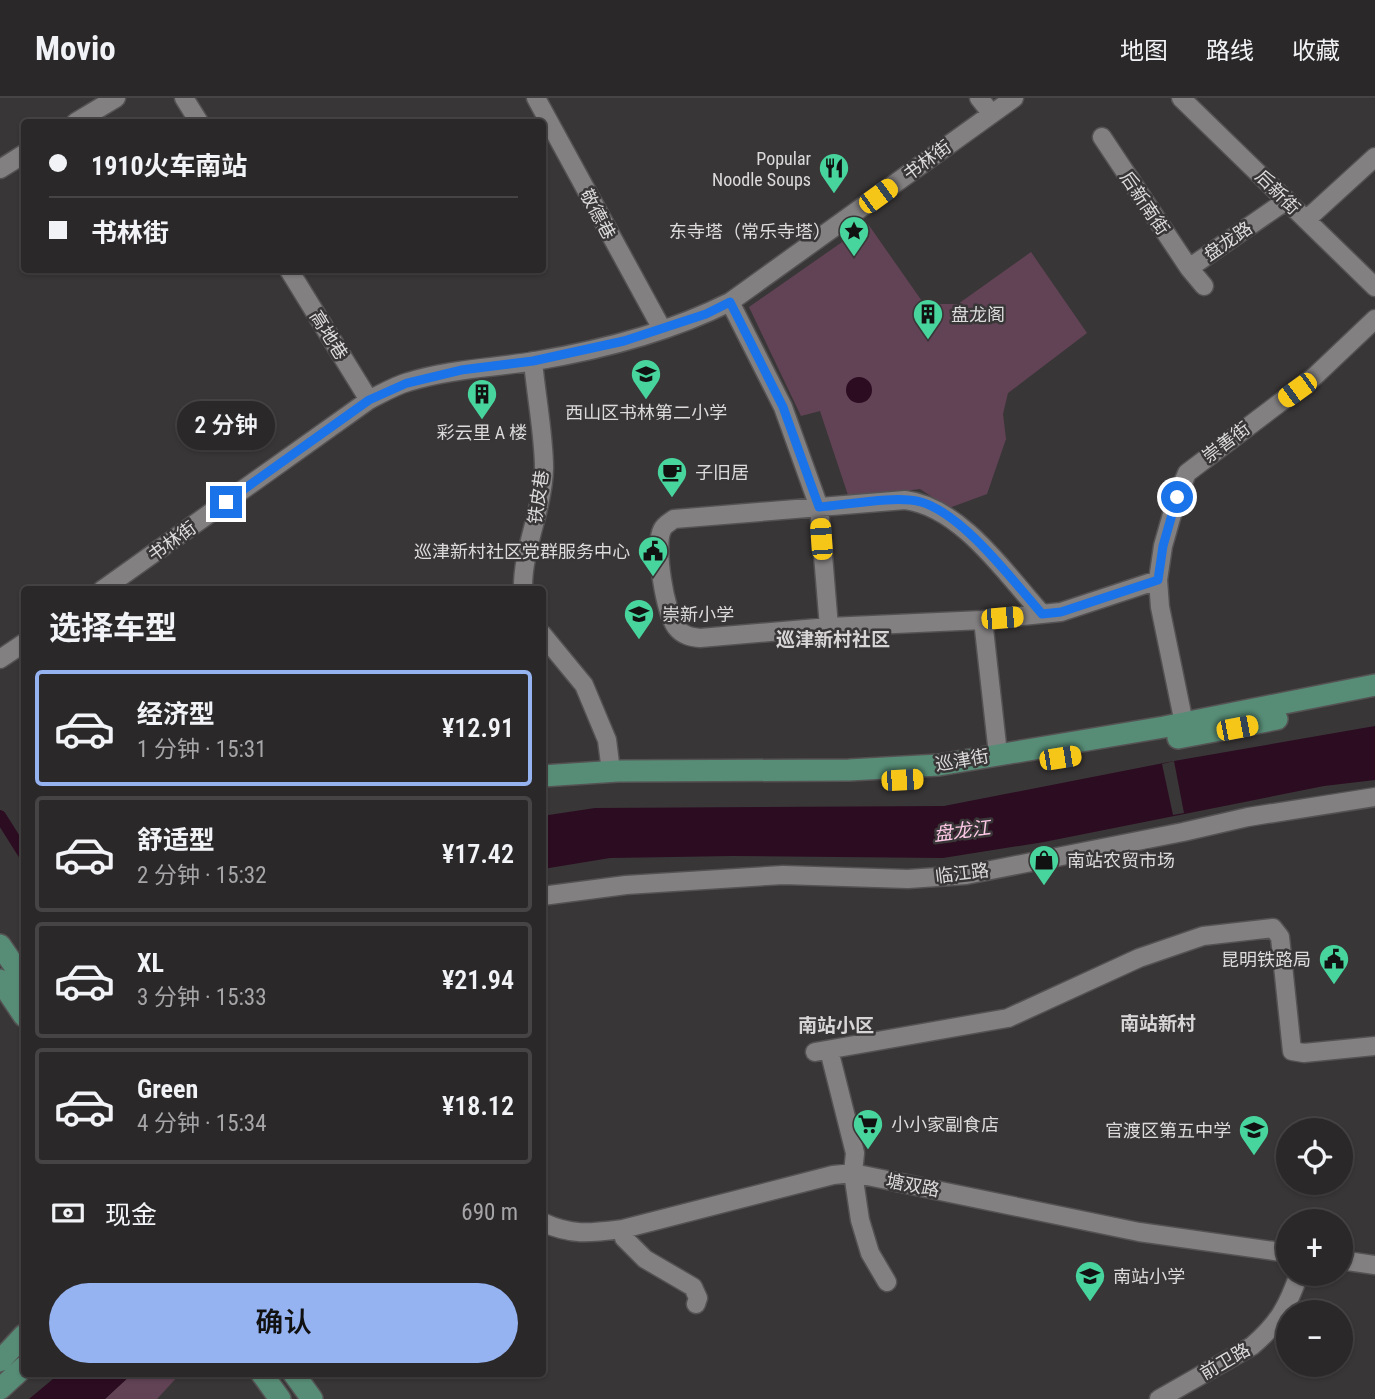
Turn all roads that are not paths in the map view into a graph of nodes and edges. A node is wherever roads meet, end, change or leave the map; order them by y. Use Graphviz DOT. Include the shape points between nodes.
graph roads {
  1 [pos="116,98"];
  2 [pos="184,98"];
  3 [pos="536,98"];
  4 [pos="979,98"];
  5 [pos="1014,98"];
  6 [pos="1181,98"];
  7 [pos="991,113"];
  8 [pos="81,119"];
  9 [pos="197,119"];
  10 [pos="1102,137"];
  11 [pos="21,156"];
  12 [pos="1375,157"];
  13 [pos="0,169"];
  14 [pos="1287,200"];
  15 [pos="1306,220"];
  16 [pos="1189,268"];
  17 [pos="291,273"];
  18 [pos="1204,286"];
  19 [pos="1375,287"];
  20 [pos="730,302"];
  21 [pos="1375,319"];
  22 [pos="662,329"];
  23 [pos="533,361"];
  24 [pos="369,400"];
  25 [pos="819,507"];
  26 [pos="1158,580"];
  27 [pos="108,586"];
  28 [pos="523,586"];
  29 [pos="1042,614"];
  30 [pos="983,620"];
  31 [pos="829,627"];
  32 [pos="546,639"];
  33 [pos="21,645"];
  34 [pos="0,660"];
  35 [pos="1375,685"];
  36 [pos="1375,700"];
  37 [pos="1186,730"];
  38 [pos="998,754"];
  39 [pos="611,771"];
  40 [pos="546,775"];
  41 [pos="546,788"];
  42 [pos="1375,797"];
  43 [pos="546,895"];
  44 [pos="0,945"];
  45 [pos="21,976"];
  46 [pos="0,980"];
  47 [pos="21,1012"];
  48 [pos="1375,1046"];
  49 [pos="853,1173"];
  50 [pos="546,1224"];
  51 [pos="623,1229"];
  52 [pos="1276,1251"];
  53 [pos="1353,1262"];
  54 [pos="1375,1265"];
  55 [pos="887,1282"];
  56 [pos="1295,1286"];
  57 [pos="696,1304"];
  58 [pos="21,1338"];
  59 [pos="0,1361"];
  60 [pos="21,1370"];
  61 [pos="264,1377"];
  62 [pos="296,1377"];
  63 [pos="0,1389"];
  64 [pos="280,1399"];
  65 [pos="312,1399"];
  66 [pos="1158,1399"];
  1 -- 8 [label="street"];
  2 -- 9 [label="street"];
  3 -- 22 [label="street, 敬德巷"];
  4 -- 7 [label="street"];
  5 -- 7 [label="street, 书林街"];
  6 -- 14 [label="street, 后新街"];
  7 -- 20 [label="street, 书林街"];
  10 -- 16 [label="street, 后新南街"];
  11 -- 13 [label="street"];
  12 -- 15 [label="street"];
  14 -- 15 [label="street, 后新街"];
  14 -- 16 [label="street, 盘龙路"];
  15 -- 19 [label="street, 后新街"];
  16 -- 18 [label="street, 盘龙路"];
  17 -- 24 [label="street, 高地巷"];
  20 -- 22 [label="street, 书林街"];
  20 -- 25 [label="street" via="783,407"];
  21 -- 26 [label="street, 崇善街" via="1315,376 1187,473 1163,546"];
  22 -- 23 [label="street, 书林街"];
  23 -- 24 [label="street, 书林街" via="429,377"];
  23 -- 28 [label="street, 铁皮巷" via="544,468"];
  24 -- 27 [label="street, 书林街"];
  25 -- 29 [label="street" via="905,500 940,510 968,532"];
  25 -- 31 [label="street"];
  25 -- 31 [label="street" via="674,519 663,527 659,538 661,572 675,626 685,636"];
  26 -- 29 [label="street"];
  26 -- 37 [label="street, 崇善街"];
  29 -- 30 [label="street"];
  30 -- 31 [label="street"];
  30 -- 38 [label="street"];
  32 -- 39 [label="street" via="584,685 607,740"];
  33 -- 34 [label="street"];
  35 -- 37 [label="main road, 巡津街"];
  36 -- 37 [label="main road, 巡津街"];
  37 -- 38 [label="main road, 巡津街"];
  37 -- 41 [label="main road, 巡津街" via="945,777"];
  38 -- 39 [label="main road, 巡津街" via="901,768"];
  39 -- 40 [label="main road, 巡津街"];
  42 -- 43 [label="street, 临江路" via="1248,817 966,875 908,879 783,875 626,885"];
  44 -- 45 [label="main road"];
  46 -- 47 [label="main road"];
  48 -- 49 [label="street" via="1293,1051 1280,937 1273,928 1203,936 1139,958 1008,1018 822,1051 855,1153"];
  49 -- 51 [label="street, 塘双路"];
  49 -- 52 [label="street, 塘双路" via="1139,1232"];
  49 -- 55 [label="street" via="870,1253"];
  50 -- 51 [label="street, 塘双路" via="589,1234"];
  51 -- 57 [label="street" via="624,1238 645,1259 693,1287"];
  53 -- 54 [label="street"];
  56 -- 66 [label="street, 前卫路" via="1289,1303 1252,1346"];
  58 -- 59 [label="main road"];
  60 -- 63 [label="main road"];
  61 -- 64 [label="main road"];
  62 -- 65 [label="main road"];
}
